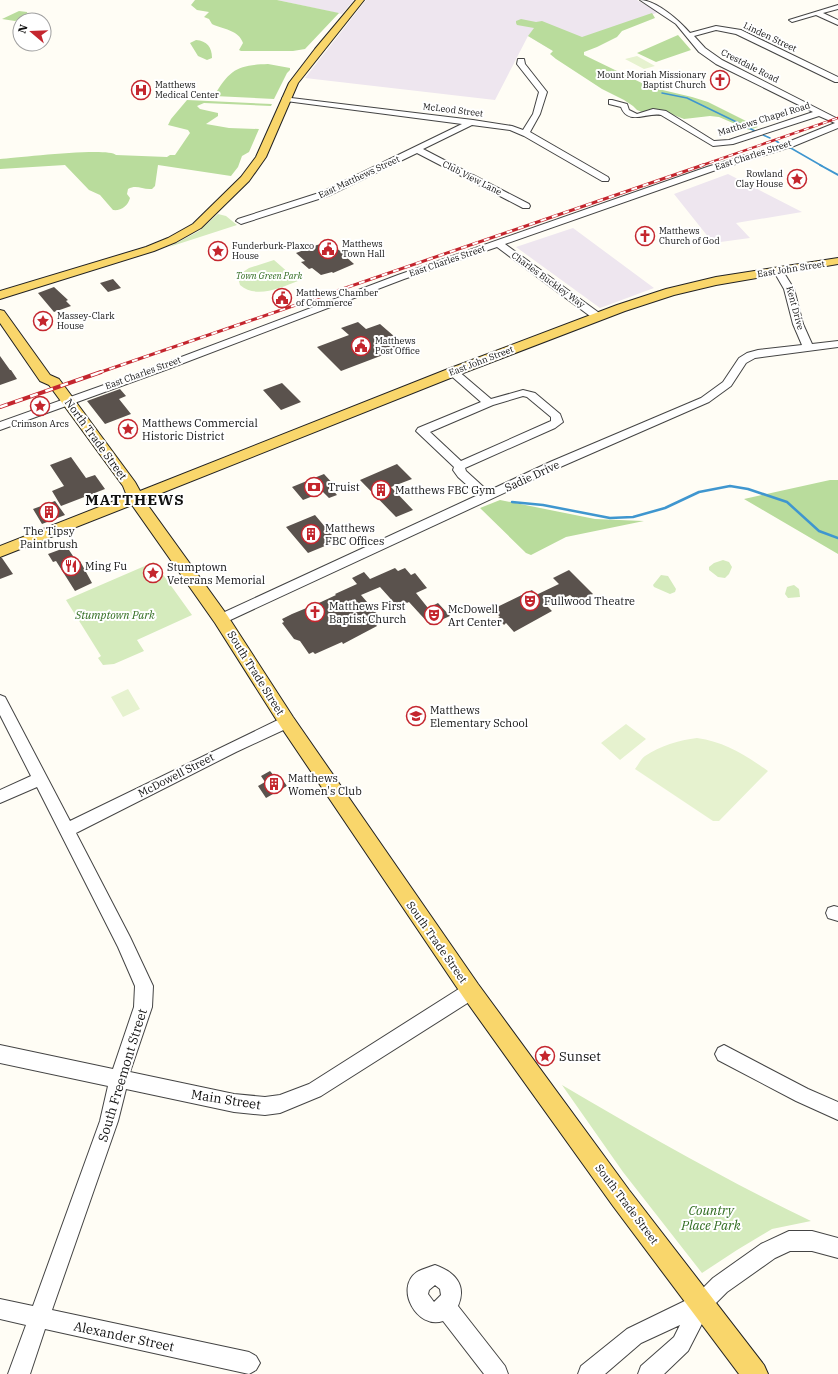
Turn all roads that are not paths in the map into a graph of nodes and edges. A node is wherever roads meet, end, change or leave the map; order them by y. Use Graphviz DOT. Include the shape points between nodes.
graph roads {
  1 [pos="360,0"];
  2 [pos="643,0"];
  3 [pos="838,7"];
  4 [pos="816,13"];
  5 [pos="792,20"];
  6 [pos="838,23"];
  7 [pos="690,34"];
  8 [pos="521,61"];
  9 [pos="838,80"];
  10 [pos="286,99"];
  11 [pos="612,102"];
  12 [pos="819,113"];
  13 [pos="473,122"];
  14 [pos="838,124"];
  15 [pos="524,133"];
  16 [pos="418,150"];
  17 [pos="605,180"];
  18 [pos="526,206"];
  19 [pos="241,221"];
  20 [pos="498,243"];
  21 [pos="838,261"];
  22 [pos="778,270"];
  23 [pos="0,295"];
  24 [pos="0,314"];
  25 [pos="598,317"];
  26 [pos="838,344"];
  27 [pos="808,347"];
  28 [pos="453,372"];
  29 [pos="64,402"];
  30 [pos="489,403"];
  31 [pos="0,426"];
  32 [pos="460,466"];
  33 [pos="487,497"];
  34 [pos="135,498"];
  35 [pos="0,552"];
  36 [pos="221,618"];
  37 [pos="0,701"];
  38 [pos="288,722"];
  39 [pos="39,779"];
  40 [pos="0,797"];
  41 [pos="66,830"];
  42 [pos="471,991"];
  43 [pos="0,1054"];
  44 [pos="724,1054"];
  45 [pos="119,1079"];
  46 [pos="838,1110"];
  47 [pos="838,1248"];
  48 [pos="702,1303"];
  49 [pos="446,1308"];
  50 [pos="0,1309"];
  51 [pos="40,1317"];
  52 [pos="249,1363"];
  53 [pos="19,1374"];
  54 [pos="497,1374"];
  55 [pos="589,1374"];
  56 [pos="649,1374"];
  57 [pos="755,1374"];
  1 -- 10 [label="main road" via="302,70"];
  2 -- 7 [label="street, Crestdale Road" via="673,18"];
  3 -- 4 [label="street"];
  4 -- 5 [label="street"];
  4 -- 6 [label="street"];
  7 -- 9 [label="street, Linden Street" via="716,28 738,32"];
  7 -- 12 [label="street, Crestdale Road" via="705,52 718,62"];
  8 -- 15 [label="street" via="543,92 542,100"];
  10 -- 13 [label="street, McLeod Street"];
  10 -- 23 [label="main road" via="256,165 197,226 150,249"];
  11 -- 12 [label="street, Matthews Chapel Road" via="624,106 632,116 663,113 715,144 730,142"];
  12 -- 14 [label="street, Crestdale Road"];
  13 -- 15 [label="street, McLeod Street" via="512,128"];
  13 -- 16 [label="street, East Matthews Street"];
  14 -- 20 [label="street, East Charles Street" via="791,144 710,169"];
  15 -- 17 [label="street, McLeod Street"];
  16 -- 18 [label="street, Club View Lane"];
  16 -- 19 [label="street, East Matthews Street" via="317,197"];
  20 -- 25 [label="street, Charles Buckley Way"];
  20 -- 29 [label="street, East Charles Street"];
  21 -- 22 [label="main road, East John Street"];
  22 -- 25 [label="main road, East John Street" via="670,292"];
  22 -- 27 [label="street, Kent Drive" via="788,282 798,324"];
  24 -- 29 [label="main road, North Trade Street" via="45,378 45,385"];
  25 -- 28 [label="main road, East John Street"];
  26 -- 27 [label="street, Sadie Drive"];
  27 -- 33 [label="street, Sadie Drive" via="758,353 746,358 741,361 730,382 705,400"];
  28 -- 30 [label="street"];
  28 -- 34 [label="main road, East John Street"];
  29 -- 31 [label="street, East Charles Street"];
  29 -- 34 [label="main road, North Trade Street" via="122,488"];
  30 -- 32 [label="street" via="422,431"];
  30 -- 32 [label="street" via="523,393 531,396 556,416 557,422"];
  32 -- 33 [label="street" via="462,474"];
  33 -- 36 [label="street, Sadie Drive"];
  34 -- 35 [label="main road, East John Street"];
  34 -- 36 [label="main road, South Trade Street"];
  36 -- 38 [label="main road, South Trade Street"];
  37 -- 39 [label="street, South Freemont Street"];
  38 -- 41 [label="street, McDowell Street"];
  38 -- 42 [label="main road, South Trade Street"];
  39 -- 40 [label="street"];
  39 -- 41 [label="street, South Freemont Street"];
  41 -- 45 [label="street, South Freemont Street" via="144,986 143,1007"];
  42 -- 45 [label="street, Main Street" via="314,1090 280,1104 234,1103"];
  42 -- 48 [label="main road, South Trade Street" via="621,1198"];
  43 -- 45 [label="street, Main Street"];
  44 -- 46 [label="street" via="802,1095"];
  45 -- 51 [label="street, South Freemont Street" via="109,1121"];
  47 -- 48 [label="street" via="812,1241 789,1241 768,1250 720,1285"];
  48 -- 55 [label="street" via="634,1336"];
  48 -- 56 [label="street" via="681,1344"];
  48 -- 57 [label="main road, South Trade Street"];
  49 -- 54 [label="street"];
  50 -- 51 [label="street, Alexander Street"];
  51 -- 52 [label="street, Alexander Street"];
  51 -- 53 [label="street, South Freemont Street"];
}
